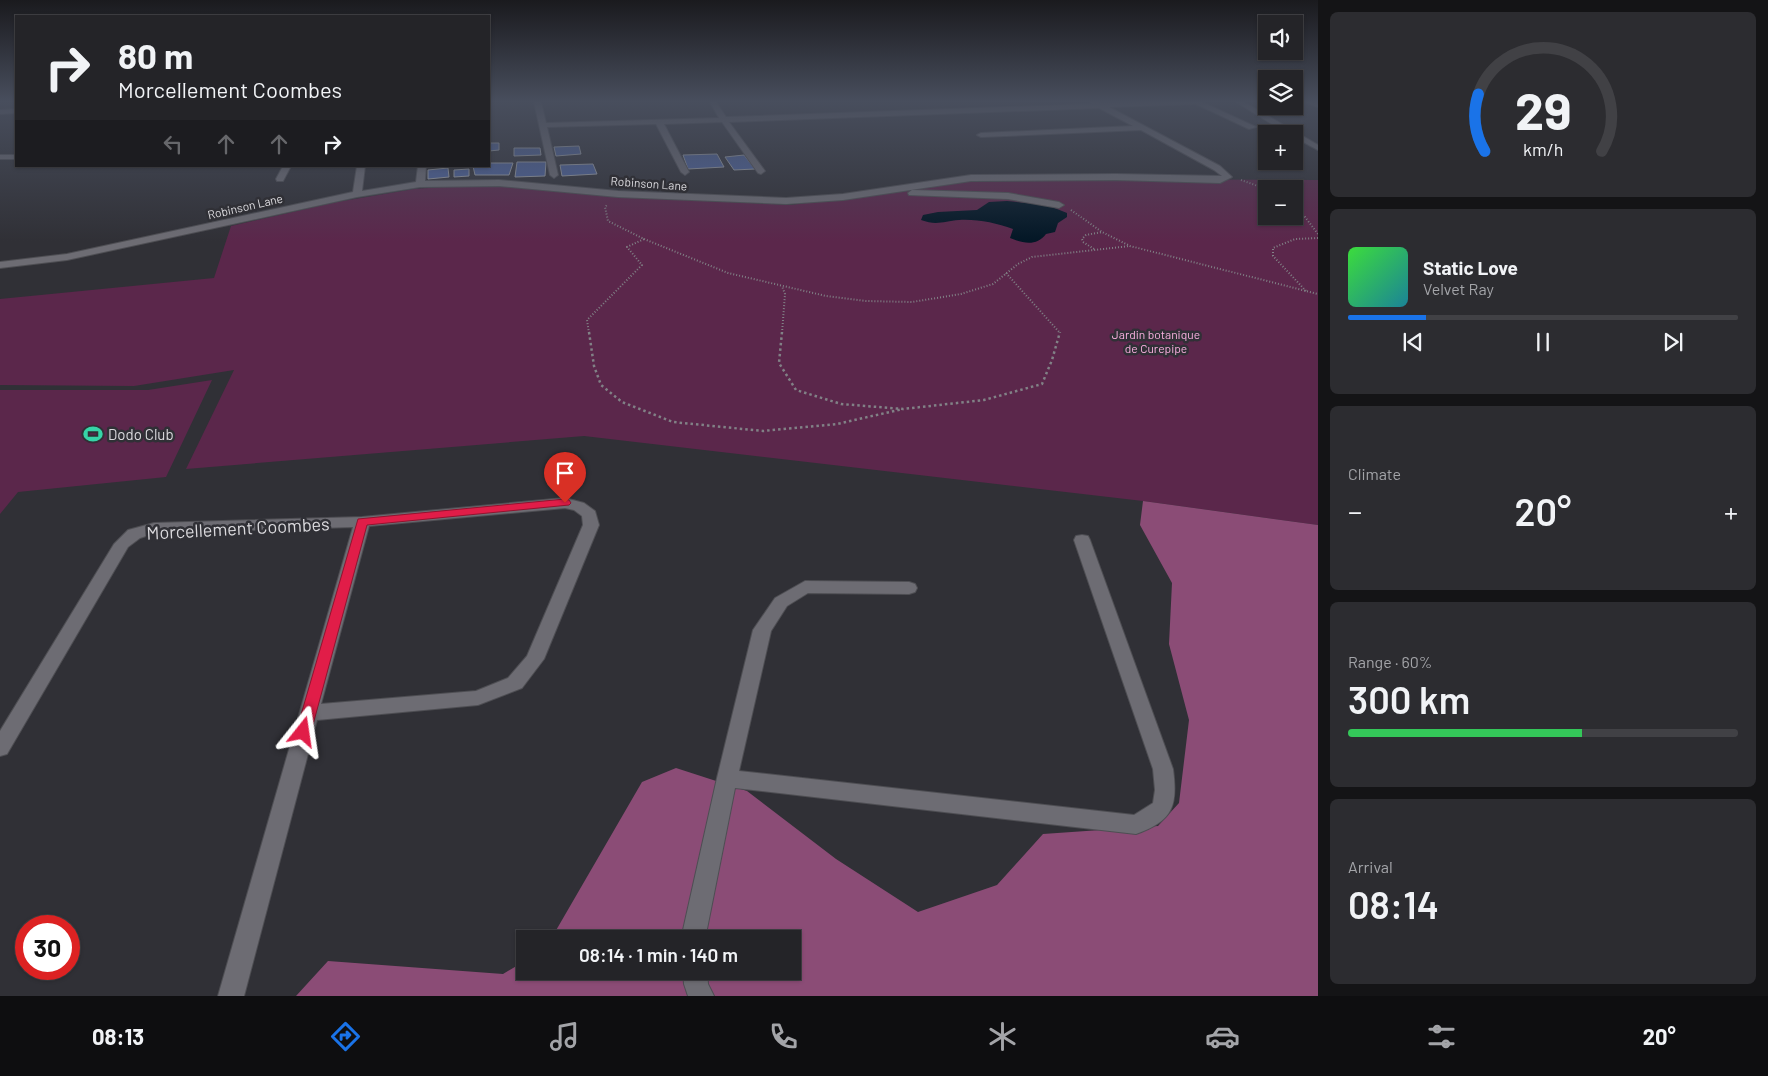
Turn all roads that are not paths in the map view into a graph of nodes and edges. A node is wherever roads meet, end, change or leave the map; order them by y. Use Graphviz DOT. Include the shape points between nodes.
graph roads {
  1 [pos="548,148"];
  2 [pos="673,148"];
  3 [pos="745,148"];
  4 [pos="1181,148"];
  5 [pos="0,157"];
  6 [pos="15,157"];
  7 [pos="286,167"];
  8 [pos="361,167"];
  9 [pos="422,167"];
  10 [pos="762,171"];
  11 [pos="685,172"];
  12 [pos="554,175"];
  13 [pos="280,179"];
  14 [pos="420,184"];
  15 [pos="878,192"];
  16 [pos="357,194"];
  17 [pos="1059,205"];
  18 [pos="0,265"];
  19 [pos="362,522"];
  20 [pos="1082,540"];
  21 [pos="909,588"];
  22 [pos="308,713"];
  23 [pos="0,748"];
  24 [pos="727,778"];
  25 [pos="695,930"];
  26 [pos="696,980"];
  27 [pos="231,996"];
  28 [pos="701,996"];
  1 -- 12 [label="street"];
  2 -- 11 [label="street"];
  3 -- 10 [label="street"];
  4 -- 15 [label="street, Robinson Lane" via="1228,177 1220,180 989,178"];
  5 -- 6 [label="street"];
  7 -- 13 [label="street"];
  8 -- 16 [label="street"];
  9 -- 14 [label="street"];
  14 -- 15 [label="street, Robinson Lane" via="499,182 618,194 786,201"];
  14 -- 16 [label="street, Robinson Lane"];
  15 -- 17 [label="street" via="1008,196"];
  16 -- 18 [label="street, Robinson Lane" via="67,257"];
  19 -- 22 [label="street"];
  19 -- 22 [label="street, Morcellement Coombes" via="565,503 579,506 590,514 591,525 535,659 515,682 478,698"];
  19 -- 23 [label="street, Morcellement Coombes" via="154,528 134,534 122,544"];
  20 -- 24 [label="street" via="1163,769 1166,798 1156,815 1136,825"];
  21 -- 24 [label="street" via="805,587 780,602 762,630"];
  22 -- 27 [label="street"];
  24 -- 25 [label="street"];
  26 -- 28 [label="street"];
}
